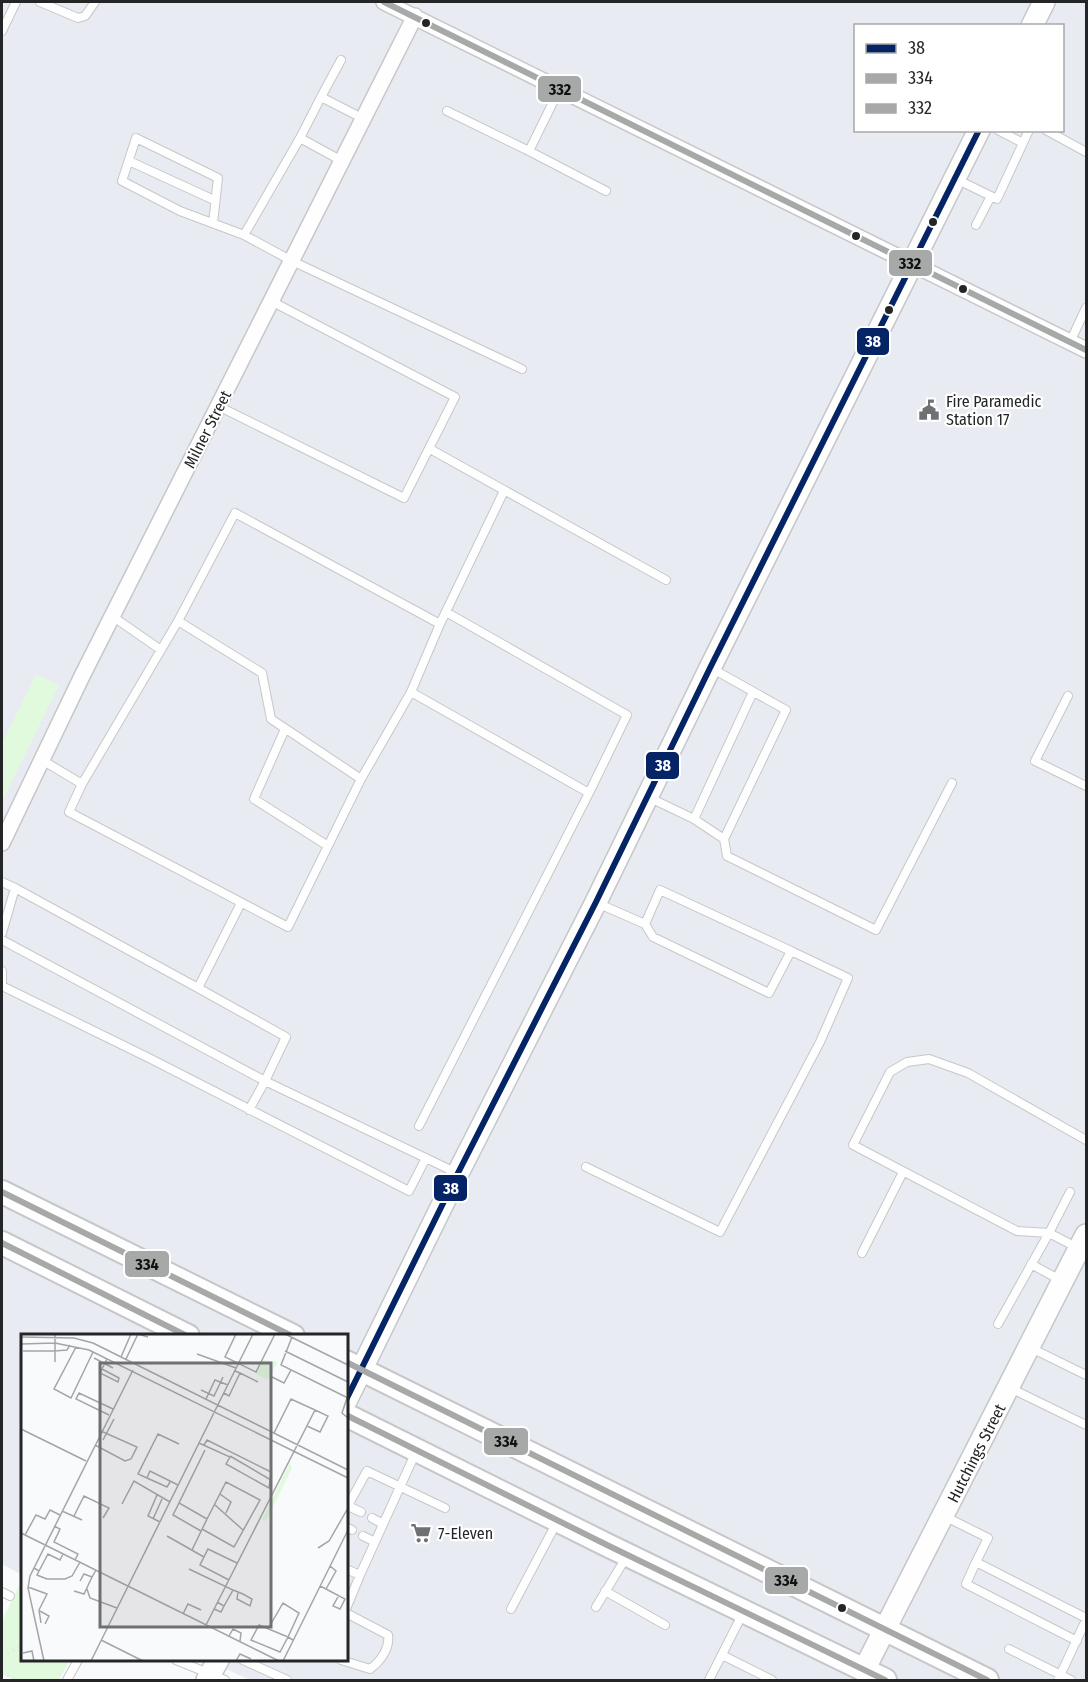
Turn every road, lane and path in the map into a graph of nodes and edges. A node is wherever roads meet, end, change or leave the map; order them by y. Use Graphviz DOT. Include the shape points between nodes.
graph roads {
  1 [pos="16,2"];
  2 [pos="40,2"];
  3 [pos="94,2"];
  4 [pos="384,2"];
  5 [pos="1044,2"];
  6 [pos="415,16"];
  7 [pos="1033,24"];
  8 [pos="2,31"];
  9 [pos="341,60"];
  10 [pos="560,88"];
  11 [pos="321,97"];
  12 [pos="447,111"];
  13 [pos="364,119"];
  14 [pos="978,132"];
  15 [pos="1002,132"];
  16 [pos="1028,132"];
  17 [pos="1050,132"];
  18 [pos="300,138"];
  19 [pos="1023,143"];
  20 [pos="529,151"];
  21 [pos="1086,152"];
  22 [pos="129,161"];
  23 [pos="342,161"];
  24 [pos="956,178"];
  25 [pos="606,191"];
  26 [pos="991,196"];
  27 [pos="214,200"];
  28 [pos="213,223"];
  29 [pos="976,225"];
  30 [pos="244,235"];
  31 [pos="292,261"];
  32 [pos="913,264"];
  33 [pos="271,301"];
  34 [pos="1086,308"];
  35 [pos="1070,342"];
  36 [pos="1086,350"];
  37 [pos="522,369"];
  38 [pos="218,406"];
  39 [pos="430,449"];
  40 [pos="504,491"];
  41 [pos="666,580"];
  42 [pos="446,612"];
  43 [pos="112,616"];
  44 [pos="178,621"];
  45 [pos="440,624"];
  46 [pos="161,650"];
  47 [pos="710,668"];
  48 [pos="411,692"];
  49 [pos="753,692"];
  50 [pos="1068,696"];
  51 [pos="285,729"];
  52 [pos="42,760"];
  53 [pos="361,779"];
  54 [pos="951,783"];
  55 [pos="82,784"];
  56 [pos="1086,786"];
  57 [pos="589,793"];
  58 [pos="647,796"];
  59 [pos="694,819"];
  60 [pos="724,839"];
  61 [pos="2,843"];
  62 [pos="328,846"];
  63 [pos="2,882"];
  64 [pos="15,888"];
  65 [pos="596,902"];
  66 [pos="241,903"];
  67 [pos="645,924"];
  68 [pos="2,933"];
  69 [pos="2,940"];
  70 [pos="791,951"];
  71 [pos="2,970"];
  72 [pos="198,988"];
  73 [pos="266,1081"];
  74 [pos="249,1110"];
  75 [pos="419,1126"];
  76 [pos="1086,1140"];
  77 [pos="426,1158"];
  78 [pos="586,1167"];
  79 [pos="903,1172"];
  80 [pos="458,1173"];
  81 [pos="2,1192"];
  82 [pos="1070,1192"];
  83 [pos="1049,1233"];
  84 [pos="1083,1242"];
  85 [pos="2,1243"];
  86 [pos="862,1253"];
  87 [pos="1031,1264"];
  88 [pos="1063,1281"];
  89 [pos="998,1324"];
  90 [pos="186,1334"];
  91 [pos="291,1334"];
  92 [pos="1030,1348"];
  93 [pos="354,1366"];
  94 [pos="1086,1375"];
  95 [pos="1009,1388"];
  96 [pos="348,1392"];
  97 [pos="348,1416"];
  98 [pos="1086,1425"];
  99 [pos="417,1450"];
  100 [pos="400,1487"];
  101 [pos="348,1505"];
  102 [pos="348,1507"];
  103 [pos="445,1508"];
  104 [pos="361,1512"];
  105 [pos="945,1516"];
  106 [pos="372,1518"];
  107 [pos="557,1520"];
  108 [pos="383,1524"];
  109 [pos="363,1536"];
  110 [pos="375,1542"];
  111 [pos="627,1555"];
  112 [pos="976,1562"];
  113 [pos="348,1570"];
  114 [pos="360,1575"];
  115 [pos="605,1591"];
  116 [pos="2,1592"];
  117 [pos="10,1596"];
  118 [pos="348,1604"];
  119 [pos="596,1606"];
  120 [pos="511,1609"];
  121 [pos="744,1612"];
  122 [pos="348,1614"];
  123 [pos="1086,1619"];
  124 [pos="665,1625"];
  125 [pos="885,1630"];
  126 [pos="1077,1641"];
  127 [pos="21,1644"];
  128 [pos="1009,1649"];
  129 [pos="722,1655"];
  130 [pos="2,1656"];
  131 [pos="77,1661"];
  132 [pos="181,1661"];
  133 [pos="247,1661"];
  134 [pos="346,1661"];
  135 [pos="864,1670"];
  136 [pos="2,1673"];
  137 [pos="215,1674"];
  138 [pos="1060,1678"];
  139 [pos="16,1680"];
  140 [pos="67,1680"];
  141 [pos="288,1680"];
  142 [pos="709,1680"];
  143 [pos="772,1680"];
  144 [pos="885,1680"];
  145 [pos="987,1680"];
  146 [pos="1071,1680"];
  1 -- 8 [label="lane"];
  2 -- 3 [label="lane" via="78,18 85,16"];
  4 -- 6 [label="street"];
  5 -- 7 [label="street"];
  6 -- 10 [label="street"];
  6 -- 13 [label="street, Milner Street"];
  9 -- 11 [label="lane"];
  10 -- 20 [label="lane"];
  10 -- 32 [label="street"];
  11 -- 13 [label="lane"];
  11 -- 18 [label="lane"];
  12 -- 20 [label="lane"];
  13 -- 23 [label="street, Milner Street"];
  14 -- 24 [label="street"];
  15 -- 19 [label="lane"];
  16 -- 19 [label="lane"];
  17 -- 21 [label="lane"];
  18 -- 23 [label="lane"];
  18 -- 30 [label="lane"];
  19 -- 26 [label="lane" via="997,198"];
  20 -- 25 [label="lane"];
  22 -- 27 [label="lane"];
  22 -- 27 [label="lane" via="136,138 218,178"];
  22 -- 28 [label="lane" via="122,181"];
  23 -- 31 [label="street, Milner Street"];
  24 -- 26 [label="lane"];
  24 -- 32 [label="street"];
  26 -- 29 [label="lane"];
  27 -- 28 [label="lane"];
  28 -- 30 [label="lane"];
  30 -- 31 [label="lane"];
  31 -- 33 [label="street, Milner Street"];
  31 -- 37 [label="lane"];
  32 -- 35 [label="street"];
  32 -- 47 [label="street"];
  33 -- 38 [label="street, Milner Street"];
  33 -- 39 [label="lane" via="455,397"];
  34 -- 35 [label="lane"];
  35 -- 36 [label="street"];
  38 -- 39 [label="lane" via="404,498"];
  38 -- 43 [label="street, Milner Street"];
  39 -- 40 [label="lane"];
  40 -- 41 [label="lane"];
  40 -- 42 [label="lane"];
  42 -- 45 [label="lane"];
  42 -- 57 [label="lane" via="627,715"];
  43 -- 46 [label="lane"];
  43 -- 52 [label="street, Milner Street"];
  44 -- 45 [label="lane" via="235,513"];
  44 -- 46 [label="lane"];
  44 -- 51 [label="lane" via="262,673 271,719"];
  45 -- 48 [label="lane"];
  46 -- 55 [label="lane"];
  47 -- 49 [label="lane"];
  47 -- 58 [label="street"];
  48 -- 53 [label="lane"];
  48 -- 57 [label="lane"];
  49 -- 59 [label="lane"];
  49 -- 60 [label="lane" via="786,710"];
  50 -- 56 [label="lane" via="1035,761"];
  51 -- 53 [label="lane"];
  51 -- 62 [label="lane" via="254,799"];
  52 -- 55 [label="lane"];
  52 -- 61 [label="street, Milner Street"];
  53 -- 62 [label="lane"];
  54 -- 60 [label="lane" via="876,930 727,856"];
  55 -- 66 [label="lane" via="69,812"];
  57 -- 75 [label="lane"];
  58 -- 59 [label="lane"];
  58 -- 65 [label="street"];
  59 -- 60 [label="lane"];
  62 -- 66 [label="lane" via="288,927"];
  63 -- 64 [label="lane"];
  64 -- 68 [label="lane"];
  64 -- 72 [label="lane"];
  65 -- 67 [label="lane"];
  65 -- 80 [label="street"];
  66 -- 72 [label="lane"];
  67 -- 70 [label="lane" via="660,890"];
  67 -- 70 [label="lane" via="653,937 769,993"];
  69 -- 73 [label="lane"];
  70 -- 78 [label="lane" via="848,978 820,1042 720,1232"];
  71 -- 74 [label="lane" via="2,986"];
  72 -- 73 [label="lane" via="286,1037"];
  73 -- 74 [label="lane"];
  73 -- 77 [label="lane"];
  74 -- 77 [label="lane" via="409,1191"];
  76 -- 79 [label="lane" via="968,1073 929,1059 907,1062 890,1072 853,1145"];
  77 -- 80 [label="lane"];
  79 -- 83 [label="lane" via="1017,1231"];
  79 -- 86 [label="lane"];
  80 -- 93 [label="street"];
  81 -- 91 [label="main road"];
  82 -- 83 [label="lane"];
  83 -- 84 [label="lane"];
  83 -- 87 [label="lane"];
  84 -- 88 [label="street, Hutchings Street"];
  85 -- 90 [label="main road"];
  87 -- 88 [label="lane"];
  87 -- 89 [label="lane"];
  88 -- 92 [label="street, Hutchings Street"];
  92 -- 94 [label="lane"];
  92 -- 95 [label="street, Hutchings Street"];
  93 -- 96 [label="street"];
  93 -- 125 [label="main road"];
  95 -- 98 [label="lane"];
  95 -- 105 [label="street, Hutchings Street"];
  97 -- 99 [label="main road"];
  99 -- 100 [label="lane"];
  99 -- 107 [label="main road"];
  100 -- 101 [label="lane" via="367,1471"];
  100 -- 103 [label="lane"];
  100 -- 108 [label="lane"];
  102 -- 104 [label="lane"];
  105 -- 112 [label="lane" via="988,1538"];
  105 -- 125 [label="street, Hutchings Street"];
  106 -- 108 [label="lane"];
  107 -- 111 [label="main road"];
  107 -- 120 [label="lane"];
  108 -- 110 [label="lane"];
  109 -- 110 [label="lane"];
  110 -- 114 [label="lane"];
  111 -- 115 [label="lane"];
  111 -- 121 [label="main road"];
  112 -- 123 [label="lane"];
  112 -- 126 [label="lane" via="966,1584"];
  113 -- 114 [label="lane"];
  114 -- 118 [label="lane"];
  115 -- 119 [label="lane"];
  115 -- 124 [label="lane"];
  116 -- 117 [label="lane"];
  121 -- 129 [label="lane"];
  121 -- 135 [label="main road"];
  122 -- 134 [label="lane" via="388,1635 389,1642 379,1663 370,1670"];
  123 -- 126 [label="lane"];
  125 -- 135 [label="street, Hutchings Street"];
  125 -- 145 [label="main road"];
  126 -- 138 [label="lane"];
  127 -- 130 [label="path"];
  128 -- 138 [label="lane"];
  129 -- 142 [label="lane"];
  129 -- 143 [label="lane"];
  131 -- 140 [label="lane"];
  132 -- 137 [label="lane"];
  133 -- 141 [label="lane"];
  135 -- 144 [label="main road"];
  136 -- 139 [label="path"];
  138 -- 146 [label="lane"];
}
